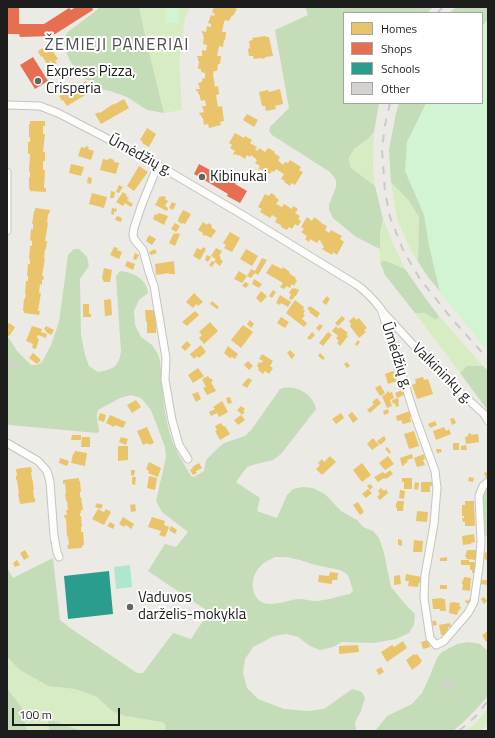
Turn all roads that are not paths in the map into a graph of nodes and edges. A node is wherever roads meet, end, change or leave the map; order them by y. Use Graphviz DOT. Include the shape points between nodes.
graph roads {
  1 [pos="7,105"];
  2 [pos="158,165"];
  3 [pos="7,172"];
  4 [pos="7,231"];
  5 [pos="381,309"];
  6 [pos="488,421"];
  7 [pos="7,443"];
  8 [pos="188,459"];
  9 [pos="488,482"];
  10 [pos="59,557"];
  1 -- 2 [label="street, Ūmėdžių g." via="45,108"];
  2 -- 5 [label="street, Ūmėdžių g." via="361,288"];
  2 -- 8 [label="street" via="133,235 143,250 154,286 166,358 166,380 172,420 179,445"];
  3 -- 4 [label="street"];
  5 -- 6 [label="street, Valkininkų g."];
  5 -- 9 [label="street, Ūmėdžių g." via="435,470 437,488 434,524 425,575 424,598 430,638 436,644 444,641 474,602 479,567 479,496 483,486"];
  7 -- 10 [label="street" via="38,461 48,471 54,536"];
}
